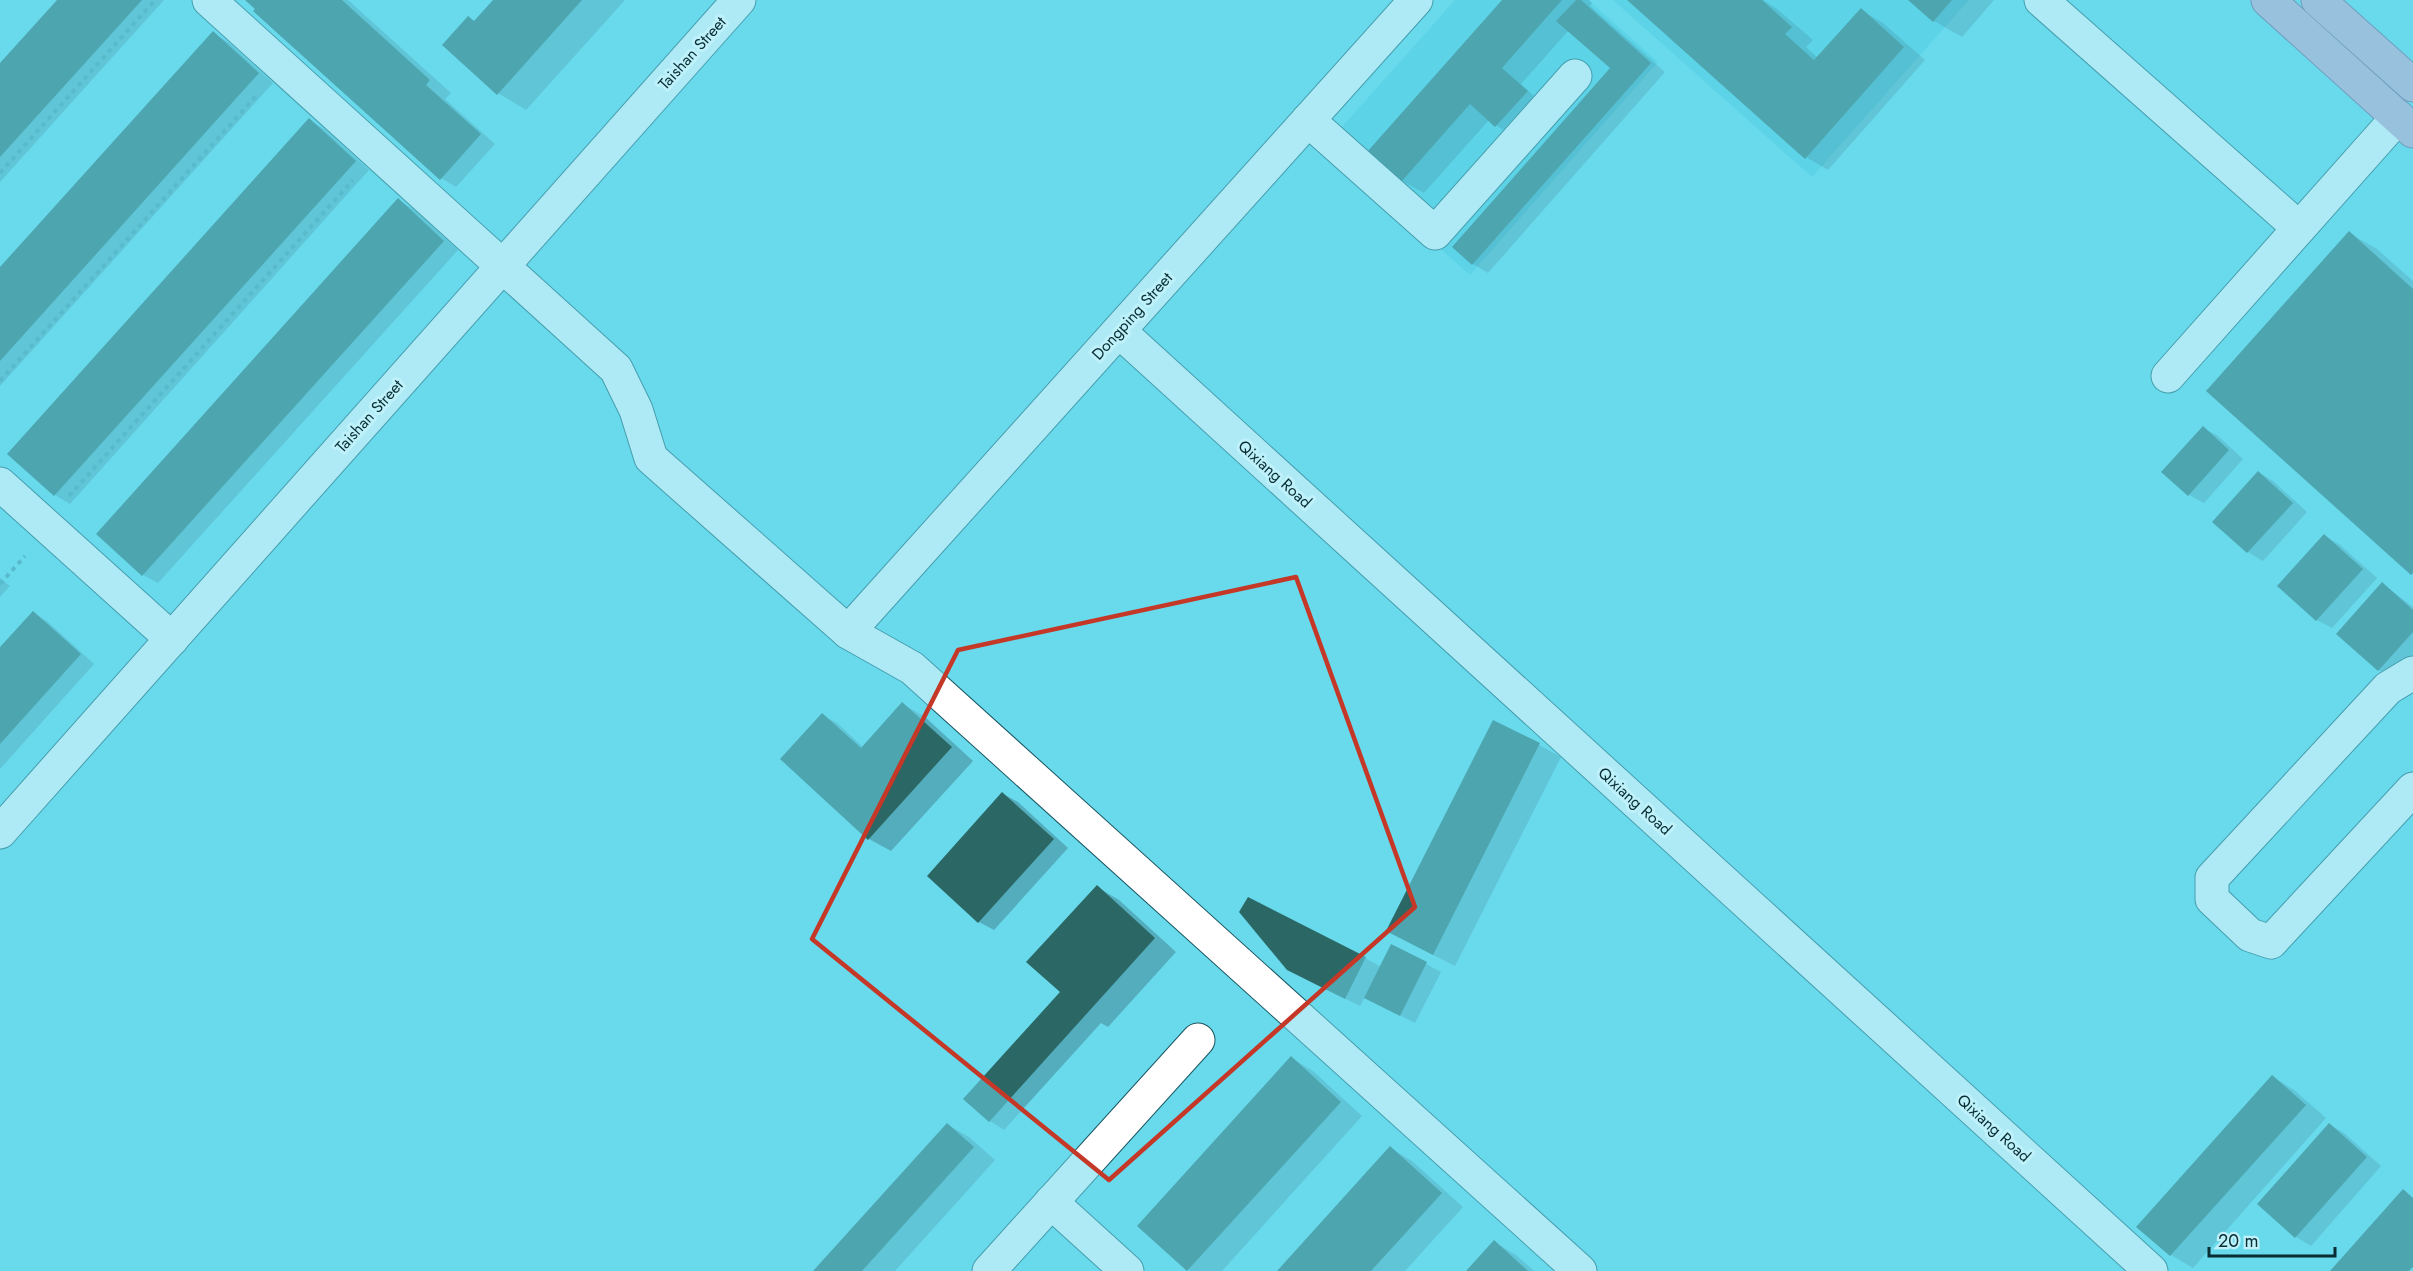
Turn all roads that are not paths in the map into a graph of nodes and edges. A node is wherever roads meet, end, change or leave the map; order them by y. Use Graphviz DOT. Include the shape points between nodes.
graph roads {
  1 [pos="209,0"];
  2 [pos="739,0"];
  3 [pos="1416,0"];
  4 [pos="2041,0"];
  5 [pos="2268,0"];
  6 [pos="2318,0"];
  7 [pos="1575,76"];
  8 [pos="2413,85"];
  9 [pos="1308,120"];
  10 [pos="2405,124"];
  11 [pos="2299,228"];
  12 [pos="503,266"];
  13 [pos="1119,331"];
  14 [pos="2169,376"];
  15 [pos="0,484"];
  16 [pos="848,632"];
  17 [pos="172,639"];
  18 [pos="2413,673"];
  19 [pos="2413,789"];
  20 [pos="0,832"];
  21 [pos="1198,1040"];
  22 [pos="1051,1202"];
  23 [pos="989,1271"];
  24 [pos="1127,1271"];
  25 [pos="1580,1271"];
  26 [pos="2151,1271"];
  1 -- 12 [label="street"];
  2 -- 12 [label="street, Taishan Street"];
  3 -- 9 [label="street, Dongping Street"];
  4 -- 11 [label="street"];
  5 -- 10 [label="main road"];
  6 -- 8 [label="main road"];
  7 -- 9 [label="street" via="1435,233"];
  9 -- 13 [label="street, Dongping Street"];
  10 -- 11 [label="street"];
  11 -- 14 [label="street"];
  12 -- 16 [label="street" via="616,369 636,410 651,458"];
  12 -- 17 [label="street, Taishan Street"];
  13 -- 16 [label="street, Dongping Street"];
  13 -- 26 [label="street, Qixiang Road"];
  15 -- 17 [label="street"];
  16 -- 25 [label="street" via="912,668"];
  17 -- 20 [label="street, Taishan Street"];
  18 -- 19 [label="street" via="2388,688 2212,878 2212,899 2250,935 2271,942"];
  21 -- 22 [label="street"];
  22 -- 23 [label="street"];
  22 -- 24 [label="street"];
}
